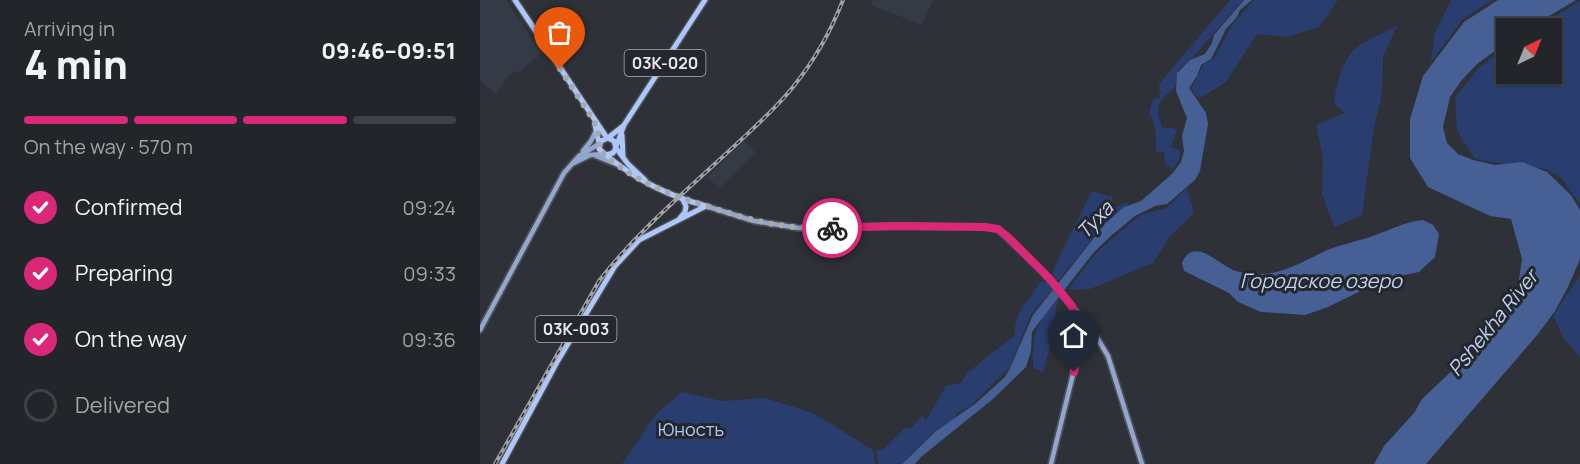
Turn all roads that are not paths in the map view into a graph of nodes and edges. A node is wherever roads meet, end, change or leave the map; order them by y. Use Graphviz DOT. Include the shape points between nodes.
graph roads {
  1 [pos="515,0"];
  2 [pos="705,0"];
  3 [pos="624,125"];
  4 [pos="598,127"];
  5 [pos="607,138"];
  6 [pos="599,143"];
  7 [pos="616,147"];
  8 [pos="605,154"];
  9 [pos="590,155"];
  10 [pos="579,156"];
  11 [pos="623,158"];
  12 [pos="619,165"];
  13 [pos="568,169"];
  14 [pos="658,189"];
  15 [pos="682,200"];
  16 [pos="706,206"];
  17 [pos="679,219"];
  18 [pos="1072,306"];
  19 [pos="480,330"];
  20 [pos="1093,330"];
  21 [pos="1078,335"];
  22 [pos="502,464"];
  23 [pos="1052,464"];
  24 [pos="1142,464"];
  1 -- 4 [label="main road"];
  2 -- 3 [label="main road, 03К-020"];
  3 -- 4 [label="main road" via="616,130"];
  3 -- 5 [label="main road"];
  3 -- 7 [label="main road"];
  3 -- 11 [label="main road"];
  4 -- 5 [label="main road"];
  4 -- 6 [label="main road"];
  4 -- 10 [label="main road"];
  5 -- 6 [label="main road"];
  5 -- 7 [label="main road"];
  6 -- 8 [label="main road"];
  6 -- 10 [label="main road"];
  7 -- 8 [label="main road" via="613,153"];
  7 -- 11 [label="main road"];
  8 -- 9 [label="main road"];
  8 -- 12 [label="main road"];
  9 -- 12 [label="main road"];
  9 -- 13 [label="main road"];
  10 -- 13 [label="main road"];
  11 -- 14 [label="main road"];
  12 -- 14 [label="main road"];
  13 -- 19 [label="main road"];
  14 -- 15 [label="main road"];
  15 -- 16 [label="main road"];
  15 -- 17 [label="main road" via="686,206"];
  16 -- 17 [label="main road"];
  16 -- 18 [label="main road" via="754,221 799,228 998,229"];
  17 -- 22 [label="main road, 03К-003" via="639,240 615,266"];
  18 -- 20 [label="main road"];
  18 -- 21 [label="main road"];
  20 -- 21 [label="main road" via="1084,328"];
  20 -- 24 [label="main road" via="1108,356"];
  21 -- 23 [label="main road" via="1078,354"];
}
